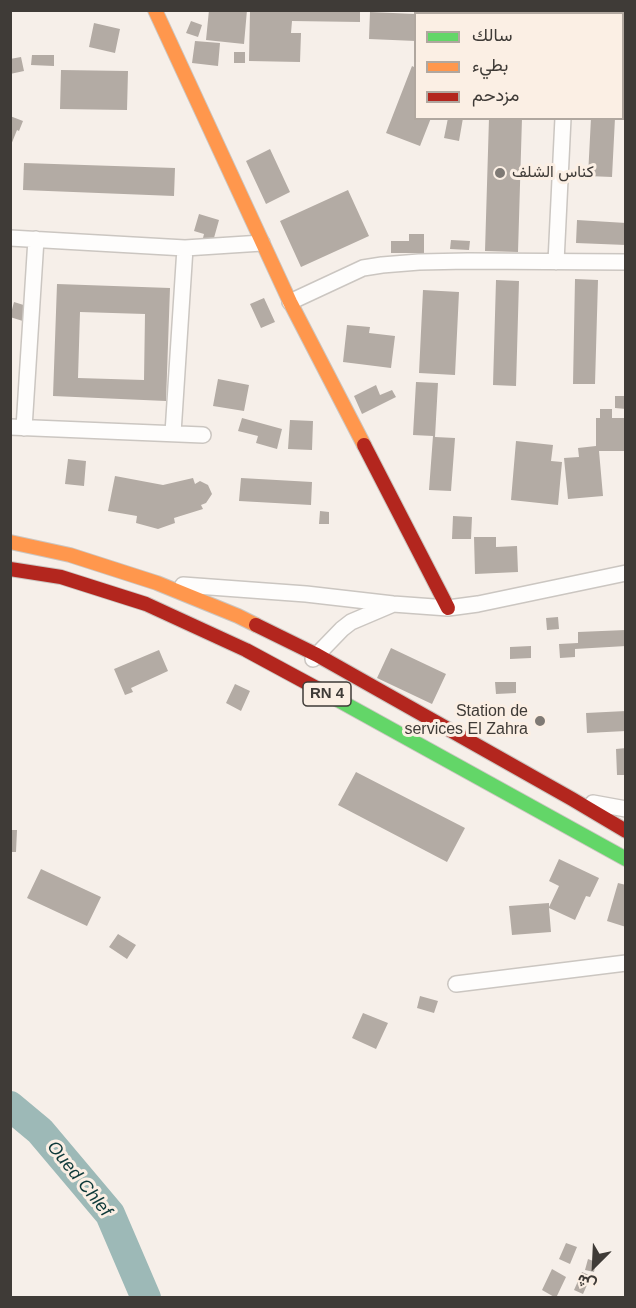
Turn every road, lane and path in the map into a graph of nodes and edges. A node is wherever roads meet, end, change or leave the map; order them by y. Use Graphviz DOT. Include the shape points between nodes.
graph roads {
  1 [pos="155,10"];
  2 [pos="563,120"];
  3 [pos="10,238"];
  4 [pos="36,239"];
  5 [pos="262,243"];
  6 [pos="185,248"];
  7 [pos="555,262"];
  8 [pos="626,262"];
  9 [pos="290,302"];
  10 [pos="17,427"];
  11 [pos="173,433"];
  12 [pos="203,435"];
  13 [pos="10,542"];
  14 [pos="10,569"];
  15 [pos="626,573"];
  16 [pos="157,583"];
  17 [pos="393,604"];
  18 [pos="448,608"];
  19 [pos="317,656"];
  20 [pos="294,676"];
  21 [pos="572,799"];
  22 [pos="626,809"];
  23 [pos="626,831"];
  24 [pos="626,859"];
  25 [pos="626,963"];
  26 [pos="456,984"];
  1 -- 5 [label="main road"];
  2 -- 7 [label="street"];
  3 -- 4 [label="street"];
  4 -- 6 [label="street"];
  4 -- 10 [label="street"];
  5 -- 6 [label="street"];
  5 -- 9 [label="main road"];
  6 -- 11 [label="street"];
  7 -- 8 [label="street"];
  7 -- 9 [label="street" via="449,261 373,266"];
  9 -- 18 [label="main road"];
  10 -- 11 [label="street"];
  11 -- 12 [label="street"];
  13 -- 16 [label="main road, RN 4" via="70,555"];
  14 -- 20 [label="main road, RN 4" via="61,577 146,604"];
  15 -- 18 [label="street"];
  16 -- 17 [label="street"];
  16 -- 19 [label="main road, RN 4" via="238,616"];
  17 -- 18 [label="street"];
  17 -- 19 [label="street" via="342,628"];
  19 -- 20 [label="street"];
  19 -- 21 [label="main road, RN 4"];
  20 -- 24 [label="main road, RN 4"];
  21 -- 22 [label="street"];
  21 -- 23 [label="main road, RN 4"];
  25 -- 26 [label="street"];
}
